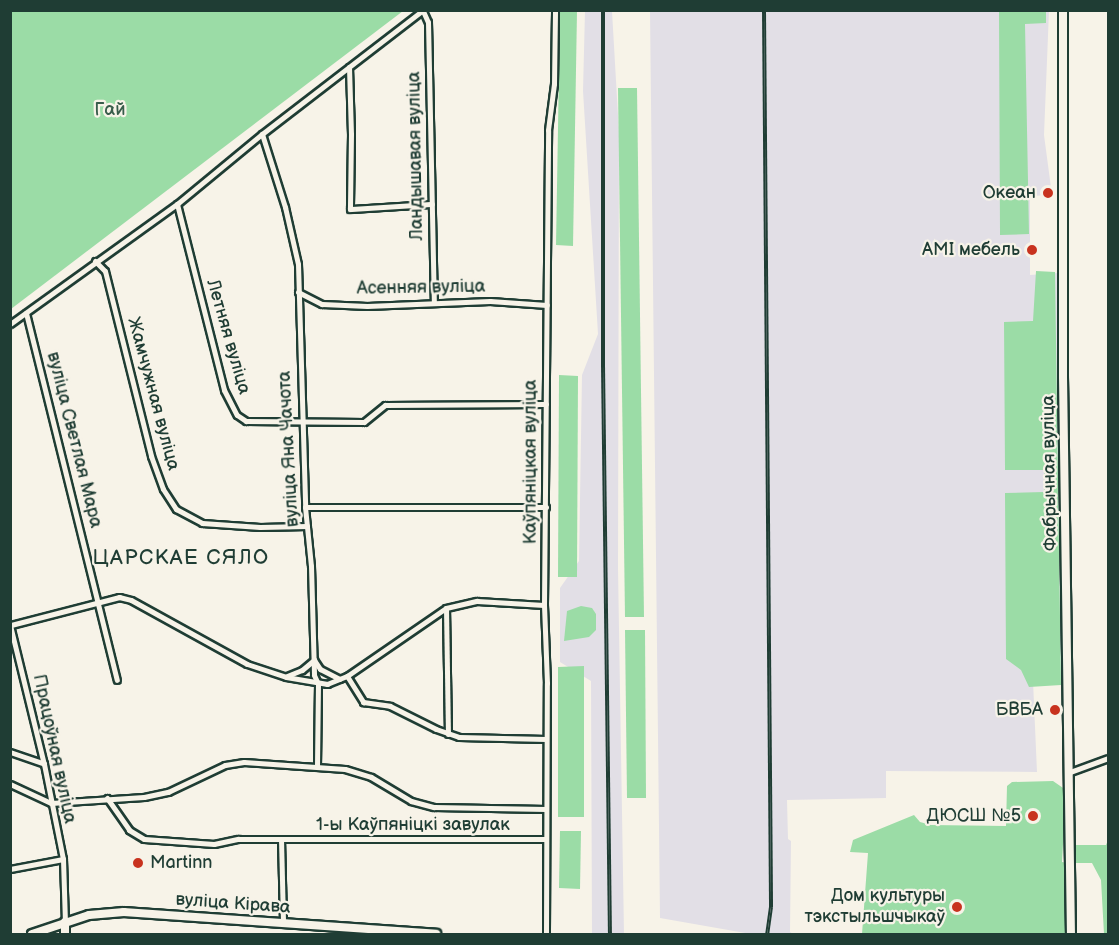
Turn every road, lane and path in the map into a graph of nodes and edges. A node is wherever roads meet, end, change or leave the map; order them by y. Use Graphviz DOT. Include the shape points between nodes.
graph roads {
  1 [pos="555,10"];
  2 [pos="1063,10"];
  3 [pos="423,11"];
  4 [pos="349,67"];
  5 [pos="262,134"];
  6 [pos="177,204"];
  7 [pos="432,204"];
  8 [pos="95,261"];
  9 [pos="298,292"];
  10 [pos="434,302"];
  11 [pos="547,305"];
  12 [pos="26,313"];
  13 [pos="10,324"];
  14 [pos="546,404"];
  15 [pos="301,422"];
  16 [pos="304,507"];
  17 [pos="546,507"];
  18 [pos="307,526"];
  19 [pos="100,603"];
  20 [pos="544,605"];
  21 [pos="446,608"];
  22 [pos="11,625"];
  23 [pos="315,660"];
  24 [pos="347,676"];
  25 [pos="286,677"];
  26 [pos="340,679"];
  27 [pos="117,680"];
  28 [pos="318,684"];
  29 [pos="448,734"];
  30 [pos="546,739"];
  31 [pos="10,752"];
  32 [pos="1108,758"];
  33 [pos="45,764"];
  34 [pos="317,766"];
  35 [pos="1070,772"];
  36 [pos="10,784"];
  37 [pos="107,798"];
  38 [pos="51,803"];
  39 [pos="546,808"];
  40 [pos="281,839"];
  41 [pos="545,839"];
  42 [pos="63,859"];
  43 [pos="10,869"];
  44 [pos="283,921"];
  45 [pos="65,922"];
  46 [pos="32,934"];
  47 [pos="65,934"];
  48 [pos="436,934"];
  49 [pos="546,934"];
  50 [pos="1071,934"];
  1 -- 11 [label="street, Каўпяніцкая вуліца" via="554,84 548,130"];
  2 -- 35 [label="main road, Фабрычная вуліца" via="1063,377"];
  3 -- 4 [label="street"];
  3 -- 7 [label="street, Ландышавая вуліца" via="428,22"];
  4 -- 5 [label="street"];
  4 -- 7 [label="street" via="350,208"];
  5 -- 6 [label="street"];
  5 -- 9 [label="street, вуліца Яна Чачота" via="298,264"];
  6 -- 8 [label="street"];
  6 -- 15 [label="street, Летняя вуліца" via="229,402 246,421"];
  7 -- 10 [label="street, Ландышавая вуліца"];
  8 -- 12 [label="street"];
  8 -- 18 [label="street, Жамчужная вуліца" via="105,271 151,456 162,489 176,508 202,523"];
  9 -- 10 [label="street, Асенняя вуліца" via="322,304"];
  9 -- 15 [label="street, вуліца Яна Чачота"];
  10 -- 11 [label="street, Асенняя вуліца"];
  11 -- 14 [label="street, Каўпяніцкая вуліца"];
  12 -- 13 [label="street"];
  12 -- 19 [label="street, вуліца Светлая Мара"];
  14 -- 15 [label="street, Летняя вуліца" via="385,405 364,422"];
  14 -- 17 [label="street, Каўпяніцкая вуліца"];
  15 -- 16 [label="street, вуліца Яна Чачота"];
  16 -- 17 [label="street"];
  16 -- 18 [label="street, вуліца Яна Чачота"];
  17 -- 20 [label="street, Каўпяніцкая вуліца"];
  18 -- 23 [label="street, вуліца Яна Чачота"];
  19 -- 22 [label="street"];
  19 -- 25 [label="street" via="119,597 131,600 247,664"];
  19 -- 27 [label="street, вуліца Светлая Мара"];
  20 -- 21 [label="street" via="477,601"];
  20 -- 30 [label="street, Каўпяніцкая вуліца"];
  21 -- 24 [label="street"];
  21 -- 29 [label="street"];
  22 -- 33 [label="street, Працоўная вуліца"];
  23 -- 25 [label="street"];
  23 -- 26 [label="street" via="320,669"];
  23 -- 28 [label="street, вуліца Яна Чачота"];
  24 -- 26 [label="street"];
  24 -- 29 [label="street" via="359,700 390,706"];
  25 -- 28 [label="street"];
  26 -- 28 [label="street"];
  28 -- 34 [label="street, вуліца Яна Чачота"];
  29 -- 30 [label="street" via="459,738"];
  30 -- 39 [label="street, Каўпяніцкая вуліца"];
  31 -- 33 [label="street"];
  32 -- 35 [label="street"];
  33 -- 38 [label="street, Працоўная вуліца"];
  34 -- 37 [label="street, 1-ы Каўпяніцкі завулак" via="244,762 225,765 168,792"];
  34 -- 39 [label="street, 1-ы Каўпяніцкі завулак" via="371,777 411,801 434,807"];
  35 -- 50 [label="main road, Фабрычная вуліца"];
  36 -- 38 [label="street"];
  37 -- 38 [label="street, 1-ы Каўпяніцкі завулак"];
  37 -- 40 [label="street, 1-ы Каўпяніцкі завулак" via="129,830 144,839 214,844 238,839"];
  38 -- 42 [label="street, Працоўная вуліца"];
  39 -- 41 [label="street, Каўпяніцкая вуліца"];
  40 -- 41 [label="street, 1-ы Каўпяніцкі завулак"];
  40 -- 44 [label="street"];
  41 -- 49 [label="street, Каўпяніцкая вуліца"];
  42 -- 43 [label="street"];
  42 -- 45 [label="street, Працоўная вуліца"];
  44 -- 45 [label="main road, вуліца Кірава" via="124,912"];
  44 -- 48 [label="main road, вуліца Кірава"];
  45 -- 46 [label="main road, вуліца Кірава"];
  45 -- 47 [label="main road"];
}
